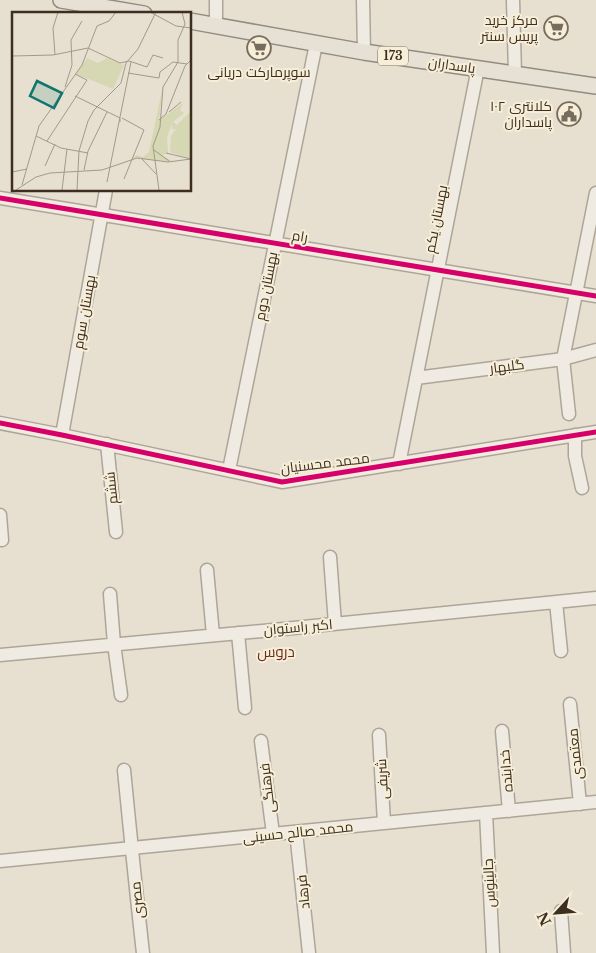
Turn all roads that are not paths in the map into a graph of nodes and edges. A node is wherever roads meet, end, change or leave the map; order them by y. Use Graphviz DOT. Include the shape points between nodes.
graph roads {
  1 [pos="64,0"];
  2 [pos="216,0"];
  3 [pos="363,0"];
  4 [pos="513,0"];
  5 [pos="131,12"];
  6 [pos="191,21"];
  7 [pos="216,26"];
  8 [pos="316,44"];
  9 [pos="364,52"];
  10 [pos="478,68"];
  11 [pos="515,74"];
  12 [pos="596,86"];
  13 [pos="106,191"];
  14 [pos="596,193"];
  15 [pos="0,198"];
  16 [pos="101,215"];
  17 [pos="275,244"];
  18 [pos="437,270"];
  19 [pos="576,293"];
  20 [pos="596,296"];
  21 [pos="596,350"];
  22 [pos="563,359"];
  23 [pos="416,378"];
  24 [pos="569,414"];
  25 [pos="0,423"];
  26 [pos="596,432"];
  27 [pos="62,435"];
  28 [pos="575,435"];
  29 [pos="107,444"];
  30 [pos="399,464"];
  31 [pos="229,470"];
  32 [pos="582,488"];
  33 [pos="0,514"];
  34 [pos="116,532"];
  35 [pos="2,540"];
  36 [pos="330,557"];
  37 [pos="207,570"];
  38 [pos="110,594"];
  39 [pos="596,598"];
  40 [pos="556,602"];
  41 [pos="335,624"];
  42 [pos="238,633"];
  43 [pos="213,635"];
  44 [pos="114,644"];
  45 [pos="561,651"];
  46 [pos="0,655"];
  47 [pos="121,695"];
  48 [pos="570,704"];
  49 [pos="245,708"];
  50 [pos="502,731"];
  51 [pos="379,735"];
  52 [pos="261,741"];
  53 [pos="124,770"];
  54 [pos="596,802"];
  55 [pos="580,804"];
  56 [pos="509,811"];
  57 [pos="486,813"];
  58 [pos="384,823"];
  59 [pos="296,832"];
  60 [pos="273,834"];
  61 [pos="132,848"];
  62 [pos="0,861"];
  63 [pos="561,911"];
  64 [pos="143,953"];
  65 [pos="310,953"];
  66 [pos="493,953"];
  67 [pos="564,953"];
  1 -- 5 [label="main road"];
  2 -- 7 [label="street"];
  3 -- 9 [label="street"];
  4 -- 11 [label="street"];
  6 -- 7 [label="main road, پاسداران / 173"];
  7 -- 8 [label="main road, پاسداران / 173"];
  8 -- 9 [label="main road, پاسداران / 173"];
  8 -- 17 [label="street, بهستان دوم"];
  9 -- 10 [label="main road, پاسداران / 173"];
  10 -- 11 [label="main road, پاسداران / 173"];
  10 -- 18 [label="street, بهستان یکم"];
  11 -- 12 [label="main road, پاسداران / 173"];
  13 -- 16 [label="street, بهستان سوم"];
  14 -- 19 [label="street"];
  15 -- 16 [label="street, رام"];
  16 -- 17 [label="street, رام"];
  16 -- 27 [label="street, بهستان سوم"];
  17 -- 18 [label="street, رام"];
  17 -- 31 [label="street, بهستان دوم"];
  18 -- 19 [label="street, رام"];
  18 -- 23 [label="street, بهستان یکم"];
  19 -- 20 [label="street, رام"];
  19 -- 22 [label="street"];
  21 -- 22 [label="street, گلبهار"];
  22 -- 23 [label="street, گلبهار"];
  22 -- 24 [label="street"];
  23 -- 30 [label="street, بهستان یکم"];
  25 -- 27 [label="street, محمد محسنیان"];
  26 -- 28 [label="street, محمد محسنیان"];
  27 -- 29 [label="street, محمد محسنیان"];
  28 -- 30 [label="street, محمد محسنیان"];
  28 -- 32 [label="street" via="575,456"];
  29 -- 31 [label="street, محمد محسنیان"];
  29 -- 34 [label="street, ششم"];
  30 -- 31 [label="street, محمد محسنیان" via="282,482"];
  33 -- 35 [label="street"];
  36 -- 41 [label="street"];
  37 -- 43 [label="street"];
  38 -- 44 [label="street"];
  39 -- 40 [label="street, اکبر راستوان"];
  40 -- 41 [label="street, اکبر راستوان"];
  40 -- 45 [label="street"];
  41 -- 42 [label="street, اکبر راستوان"];
  42 -- 43 [label="street, اکبر راستوان"];
  42 -- 49 [label="street"];
  43 -- 44 [label="street, اکبر راستوان"];
  44 -- 46 [label="street, اکبر راستوان"];
  44 -- 47 [label="street"];
  48 -- 55 [label="street, معتمدی"];
  50 -- 56 [label="street, خدابنده"];
  51 -- 58 [label="street, شریفی"];
  52 -- 60 [label="street, فرهنگی"];
  53 -- 61 [label="street, مصری"];
  54 -- 55 [label="street, محمد صالح حسینی"];
  55 -- 56 [label="street, محمد صالح حسینی"];
  56 -- 57 [label="street, محمد صالح حسینی"];
  57 -- 58 [label="street, محمد صالح حسینی"];
  57 -- 66 [label="street, جالینوس"];
  58 -- 59 [label="street, محمد صالح حسینی"];
  59 -- 60 [label="street, محمد صالح حسینی"];
  59 -- 65 [label="street, فرهاد"];
  60 -- 61 [label="street, محمد صالح حسینی"];
  61 -- 62 [label="street, محمد صالح حسینی"];
  61 -- 64 [label="street, مصری"];
  63 -- 67 [label="street"];
}
